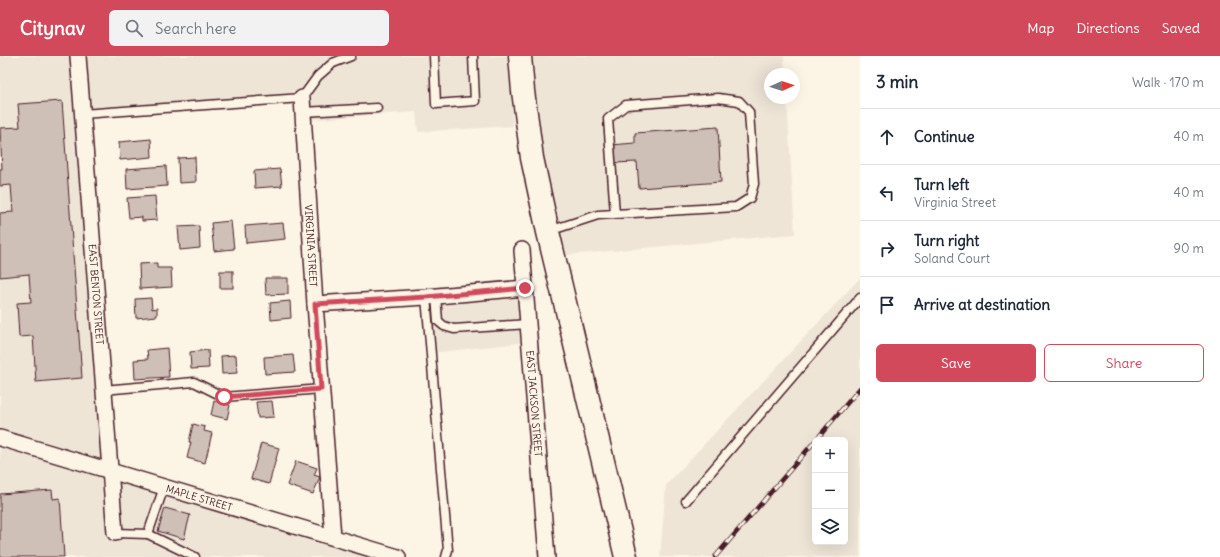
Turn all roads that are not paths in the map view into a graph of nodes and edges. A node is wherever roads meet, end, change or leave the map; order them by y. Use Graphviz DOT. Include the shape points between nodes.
graph roads {
  1 [pos="78,56"];
  2 [pos="350,56"];
  3 [pos="434,56"];
  4 [pos="473,56"];
  5 [pos="520,56"];
  6 [pos="303,105"];
  7 [pos="377,108"];
  8 [pos="82,114"];
  9 [pos="615,214"];
  10 [pos="548,232"];
  11 [pos="522,250"];
  12 [pos="525,288"];
  13 [pos="431,297"];
  14 [pos="860,298"];
  15 [pos="315,304"];
  16 [pos="528,324"];
  17 [pos="321,389"];
  18 [pos="103,390"];
  19 [pos="0,438"];
  20 [pos="109,470"];
  21 [pos="164,487"];
  22 [pos="686,501"];
  23 [pos="114,533"];
  24 [pos="148,534"];
  25 [pos="333,537"];
  26 [pos="195,557"];
  27 [pos="398,557"];
  28 [pos="446,557"];
  29 [pos="547,557"];
  30 [pos="626,557"];
  1 -- 8 [label="street, EAST BENTON STREET"];
  2 -- 6 [label="lane" via="333,62 318,76"];
  3 -- 4 [label="lane" via="436,104 475,101"];
  5 -- 10 [label="main road" via="532,158"];
  6 -- 7 [label="lane"];
  6 -- 8 [label="lane"];
  6 -- 15 [label="street, VIRGINIA STREET"];
  8 -- 18 [label="street, EAST BENTON STREET"];
  9 -- 9 [label="lane" via="736,207 750,198 754,184 749,112 739,101 718,98 626,105 608,119"];
  9 -- 10 [label="lane" via="598,215"];
  10 -- 30 [label="main road"];
  11 -- 12 [label="street, EAST JACKSON STREET"];
  12 -- 13 [label="street"];
  12 -- 16 [label="street, EAST JACKSON STREET"];
  13 -- 15 [label="street"];
  13 -- 16 [label="lane" via="438,321 454,329"];
  13 -- 28 [label="lane" via="448,550"];
  14 -- 22 [label="lane"];
  15 -- 17 [label="street, VIRGINIA STREET"];
  16 -- 29 [label="street, EAST JACKSON STREET"];
  17 -- 18 [label="lane" via="224,397 194,382"];
  17 -- 25 [label="street, VIRGINIA STREET"];
  18 -- 20 [label="street, EAST BENTON STREET"];
  19 -- 20 [label="street, MAPLE STREET"];
  20 -- 21 [label="street, MAPLE STREET"];
  20 -- 23 [label="street, EAST BENTON STREET"];
  21 -- 24 [label="lane"];
  21 -- 25 [label="street, MAPLE STREET"];
  23 -- 24 [label="lane"];
  24 -- 26 [label="lane"];
  25 -- 27 [label="street, MAPLE STREET"];
}
